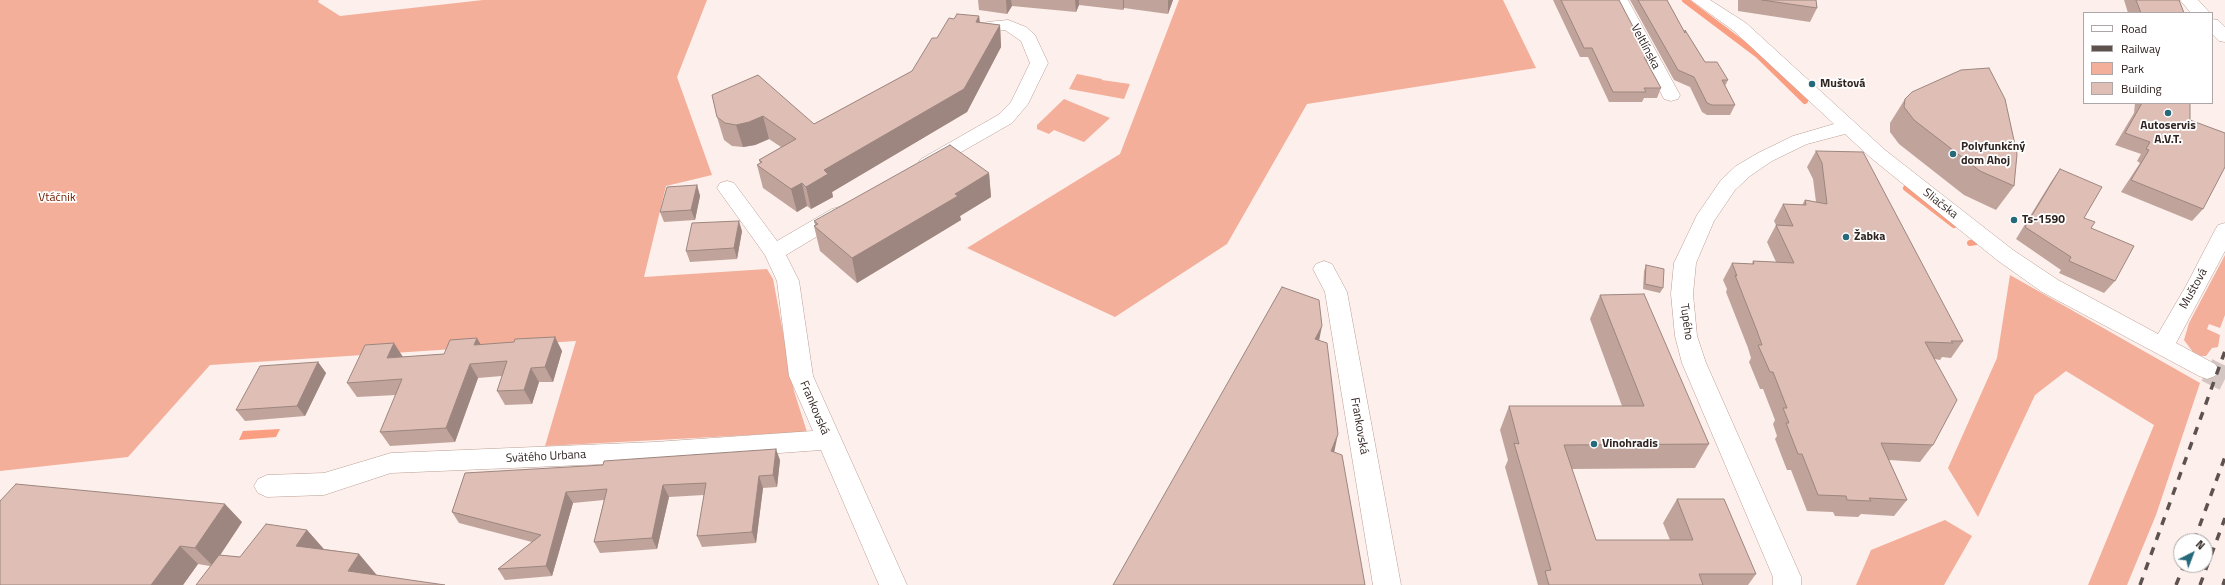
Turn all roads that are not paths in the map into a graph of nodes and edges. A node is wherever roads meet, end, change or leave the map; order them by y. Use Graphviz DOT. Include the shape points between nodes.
graph roads {
  1 [pos="1620,0"];
  2 [pos="2188,0"];
  3 [pos="1707,2"];
  4 [pos="2200,12"];
  5 [pos="2213,25"];
  6 [pos="983,32"];
  7 [pos="2225,37"];
  8 [pos="1671,95"];
  9 [pos="1847,127"];
  10 [pos="910,174"];
  11 [pos="727,188"];
  12 [pos="856,204"];
  13 [pos="2225,230"];
  14 [pos="774,252"];
  15 [pos="1324,269"];
  16 [pos="2162,347"];
  17 [pos="2207,370"];
  18 [pos="828,440"];
  19 [pos="267,486"];
  20 [pos="893,585"];
  21 [pos="1387,585"];
  22 [pos="1787,585"];
  1 -- 8 [label="street, Veltlínska"];
  2 -- 4 [label="street"];
  3 -- 9 [label="street, Sliačska" via="1767,50"];
  5 -- 7 [label="street"];
  6 -- 10 [label="street" via="994,26 1008,25 1029,39 1039,63 1019,104 1005,119"];
  9 -- 16 [label="street, Sliačska" via="2005,255 2050,286"];
  9 -- 22 [label="street, Tupého" via="1800,140 1743,171 1728,185 1704,220 1685,263 1682,294 1686,336 1694,362 1787,577"];
  11 -- 14 [label="street, Frankovská"];
  12 -- 14 [label="street"];
  13 -- 16 [label="street, Muštová"];
  14 -- 18 [label="street, Frankovská" via="788,281 801,376"];
  15 -- 21 [label="street, Frankovská" via="1336,292"];
  16 -- 17 [label="street, Sliačska"];
  18 -- 19 [label="street, Svätého Urbana" via="648,452 391,463 324,484"];
  18 -- 20 [label="street, Frankovská"];
}
